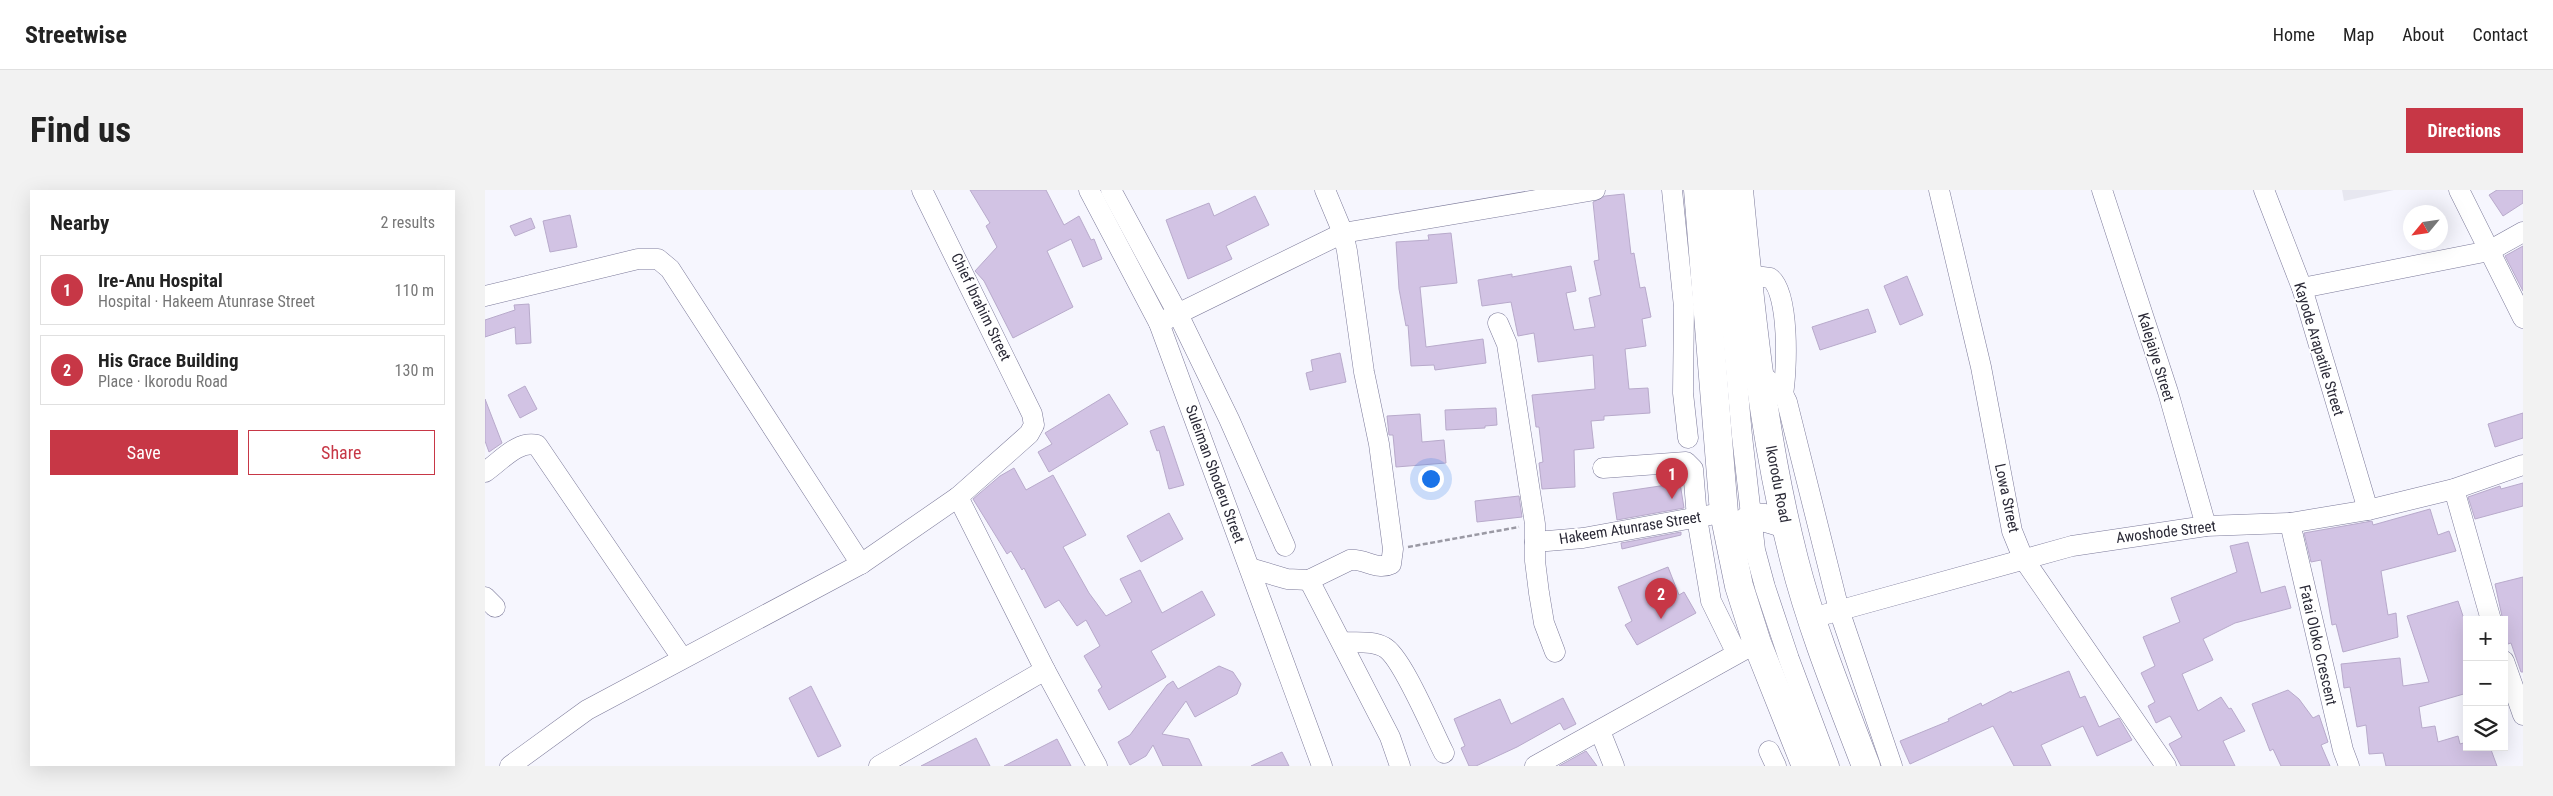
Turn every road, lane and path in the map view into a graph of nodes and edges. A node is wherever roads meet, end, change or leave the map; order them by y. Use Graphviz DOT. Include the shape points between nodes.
graph roads {
  1 [pos="922,190"];
  2 [pos="1089,190"];
  3 [pos="1111,190"];
  4 [pos="1325,190"];
  5 [pos="1595,190"];
  6 [pos="1672,190"];
  7 [pos="1698,190"];
  8 [pos="1720,190"];
  9 [pos="1739,190"];
  10 [pos="1939,190"];
  11 [pos="2102,190"];
  12 [pos="2264,190"];
  13 [pos="2459,190"];
  14 [pos="1497,198"];
  15 [pos="2523,232"];
  16 [pos="1343,233"];
  17 [pos="2489,251"];
  18 [pos="1747,275"];
  19 [pos="2301,288"];
  20 [pos="485,296"];
  21 [pos="1178,314"];
  22 [pos="2523,318"];
  23 [pos="1159,323"];
  24 [pos="1498,323"];
  25 [pos="1757,370"];
  26 [pos="1783,394"];
  27 [pos="1688,438"];
  28 [pos="2523,465"];
  29 [pos="1603,468"];
  30 [pos="485,472"];
  31 [pos="2454,489"];
  32 [pos="958,497"];
  33 [pos="2368,510"];
  34 [pos="1724,513"];
  35 [pos="1697,518"];
  36 [pos="1751,519"];
  37 [pos="2290,523"];
  38 [pos="1785,524"];
  39 [pos="2206,526"];
  40 [pos="1535,533"];
  41 [pos="1285,546"];
  42 [pos="1393,549"];
  43 [pos="1733,555"];
  44 [pos="2023,558"];
  45 [pos="861,564"];
  46 [pos="1250,568"];
  47 [pos="1309,580"];
  48 [pos="1839,610"];
  49 [pos="2490,616"];
  50 [pos="1812,618"];
  51 [pos="1342,642"];
  52 [pos="1747,647"];
  53 [pos="1555,652"];
  54 [pos="682,658"];
  55 [pos="1045,670"];
  56 [pos="2508,672"];
  57 [pos="2523,715"];
  58 [pos="1600,731"];
  59 [pos="1444,753"];
  60 [pos="510,766"];
  61 [pos="879,766"];
  62 [pos="1097,766"];
  63 [pos="1322,766"];
  64 [pos="1399,766"];
  65 [pos="1535,766"];
  66 [pos="1614,766"];
  67 [pos="1806,766"];
  68 [pos="1829,766"];
  69 [pos="1866,766"];
  70 [pos="1892,766"];
  71 [pos="2166,766"];
  72 [pos="2349,766"];
  1 -- 32 [label="street, Chief Ibrahim Street" via="1032,414 1034,425 1029,434"];
  2 -- 23 [label="street, Suleiman Shoderu Street"];
  3 -- 21 [label="street"];
  4 -- 16 [label="street"];
  5 -- 14 [label="street"];
  6 -- 27 [label="street" via="1684,307 1683,393"];
  7 -- 34 [label="highway"];
  8 -- 36 [label="street"];
  9 -- 18 [label="highway, Ikorodu Road"];
  10 -- 44 [label="street, Lowa Street" via="1981,367 2012,531"];
  11 -- 39 [label="street, Kalejaiye Street" via="2165,382"];
  12 -- 19 [label="street, Kayode Arapatile Street"];
  13 -- 17 [label="street"];
  14 -- 16 [label="street"];
  15 -- 17 [label="street"];
  16 -- 21 [label="street"];
  16 -- 42 [label="street" via="1364,372 1379,444"];
  17 -- 19 [label="street"];
  17 -- 22 [label="street"];
  18 -- 25 [label="highway, Ikorodu Road"];
  18 -- 26 [label="street" via="1771,278 1778,287 1787,366"];
  19 -- 33 [label="street, Kayode Arapatile Street"];
  20 -- 45 [label="street" via="638,259 658,259 670,269"];
  21 -- 23 [label="street"];
  21 -- 41 [label="street"];
  23 -- 46 [label="street, Suleiman Shoderu Street"];
  24 -- 40 [label="street" via="1507,344"];
  25 -- 26 [label="street"];
  25 -- 38 [label="highway, Ikorodu Road"];
  26 -- 48 [label="street"];
  28 -- 31 [label="street, Awoshode Street"];
  29 -- 35 [label="street" via="1686,462 1693,469"];
  30 -- 54 [label="street" via="519,446 528,442 537,444"];
  31 -- 33 [label="street, Awoshode Street"];
  31 -- 49 [label="street"];
  32 -- 45 [label="street"];
  32 -- 55 [label="street"];
  33 -- 37 [label="street, Awoshode Street"];
  34 -- 35 [label="street, Hakeem Atunrase Street"];
  34 -- 43 [label="highway"];
  35 -- 40 [label="street, Hakeem Atunrase Street" via="1583,538"];
  35 -- 52 [label="street" via="1711,601"];
  36 -- 38 [label="highway" via="1765,516"];
  36 -- 43 [label="highway" via="1742,525"];
  36 -- 68 [label="street" via="1765,587"];
  37 -- 39 [label="street, Awoshode Street"];
  37 -- 72 [label="street, Fatai Oloko Crescent"];
  38 -- 50 [label="highway, Ikorodu Road"];
  39 -- 44 [label="street, Awoshode Street" via="2072,546"];
  40 -- 42 [label="path"];
  40 -- 53 [label="street" via="1535,561 1544,623"];
  42 -- 47 [label="street" via="1392,561 1387,567 1350,560"];
  43 -- 52 [label="highway"];
  44 -- 48 [label="street, Awoshode Street"];
  44 -- 71 [label="street, Lowa Street"];
  45 -- 54 [label="street"];
  46 -- 47 [label="street" via="1287,579"];
  46 -- 63 [label="street, Suleiman Shoderu Street"];
  47 -- 51 [label="street"];
  48 -- 50 [label="street, Awoshode Street"];
  48 -- 70 [label="street"];
  50 -- 69 [label="highway, Ikorodu Road"];
  51 -- 59 [label="street" via="1372,643 1384,647 1397,661"];
  51 -- 64 [label="street" via="1390,737"];
  52 -- 58 [label="street"];
  52 -- 67 [label="highway"];
  54 -- 60 [label="street" via="587,710"];
  55 -- 61 [label="street"];
  55 -- 62 [label="street"];
  56 -- 57 [label="street"];
  58 -- 65 [label="street"];
  58 -- 66 [label="street"];
}
